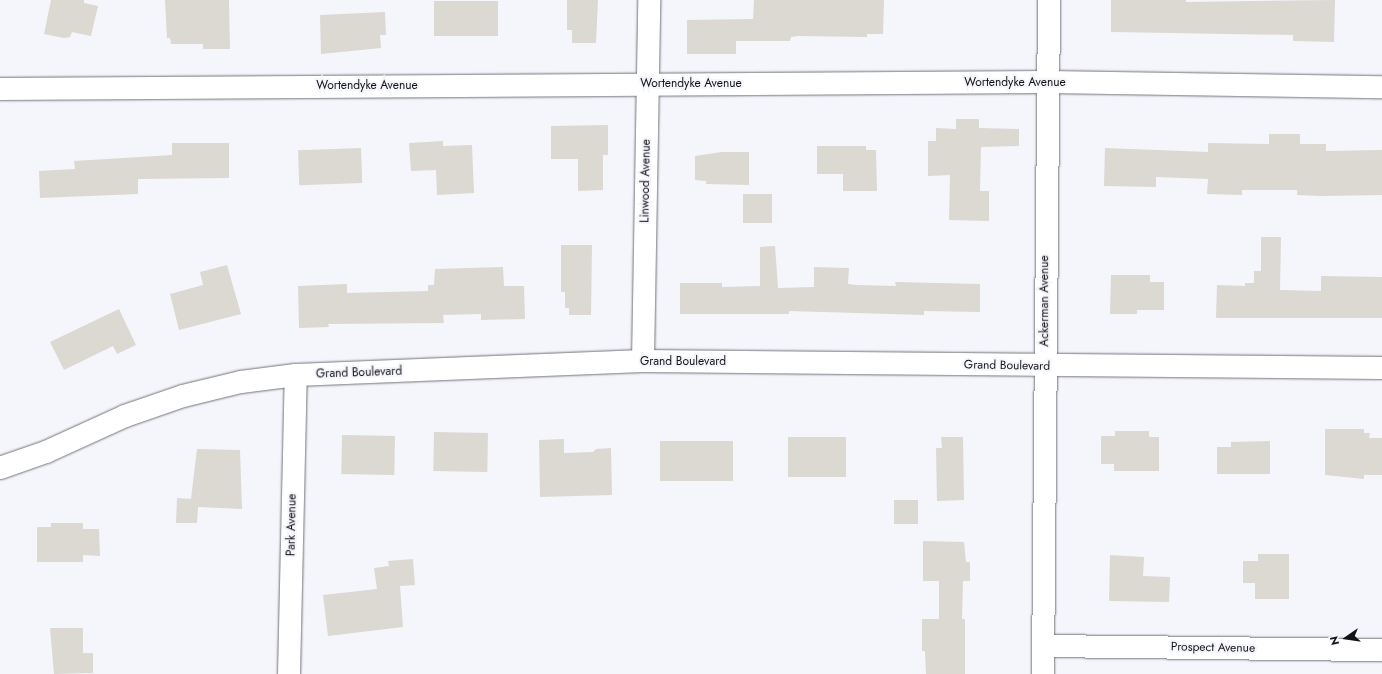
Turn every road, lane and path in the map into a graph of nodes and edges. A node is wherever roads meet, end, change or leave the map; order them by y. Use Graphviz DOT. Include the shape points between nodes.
graph roads {
  1 [pos="649,0"];
  2 [pos="1049,0"];
  3 [pos="1048,82"];
  4 [pos="647,85"];
  5 [pos="1382,87"];
  6 [pos="0,89"];
  7 [pos="643,361"];
  8 [pos="1045,366"];
  9 [pos="1382,368"];
  10 [pos="296,375"];
  11 [pos="0,468"];
  12 [pos="1044,646"];
  13 [pos="1382,650"];
  14 [pos="289,674"];
  15 [pos="1044,674"];
  1 -- 4 [label="street, Linwood Avenue"];
  2 -- 3 [label="street, Ackerman Avenue"];
  3 -- 4 [label="street, Wortendyke Avenue"];
  3 -- 5 [label="street, Wortendyke Avenue"];
  3 -- 8 [label="street, Ackerman Avenue"];
  4 -- 6 [label="street, Wortendyke Avenue"];
  4 -- 7 [label="street, Linwood Avenue"];
  7 -- 8 [label="street, Grand Boulevard"];
  7 -- 10 [label="street, Grand Boulevard"];
  8 -- 9 [label="street, Grand Boulevard"];
  8 -- 12 [label="street, Ackerman Avenue"];
  10 -- 11 [label="street, Grand Boulevard" via="242,382 183,396 125,416 46,452"];
  10 -- 14 [label="street, Park Avenue"];
  12 -- 13 [label="street, Prospect Avenue"];
  12 -- 15 [label="street, Ackerman Avenue"];
}
